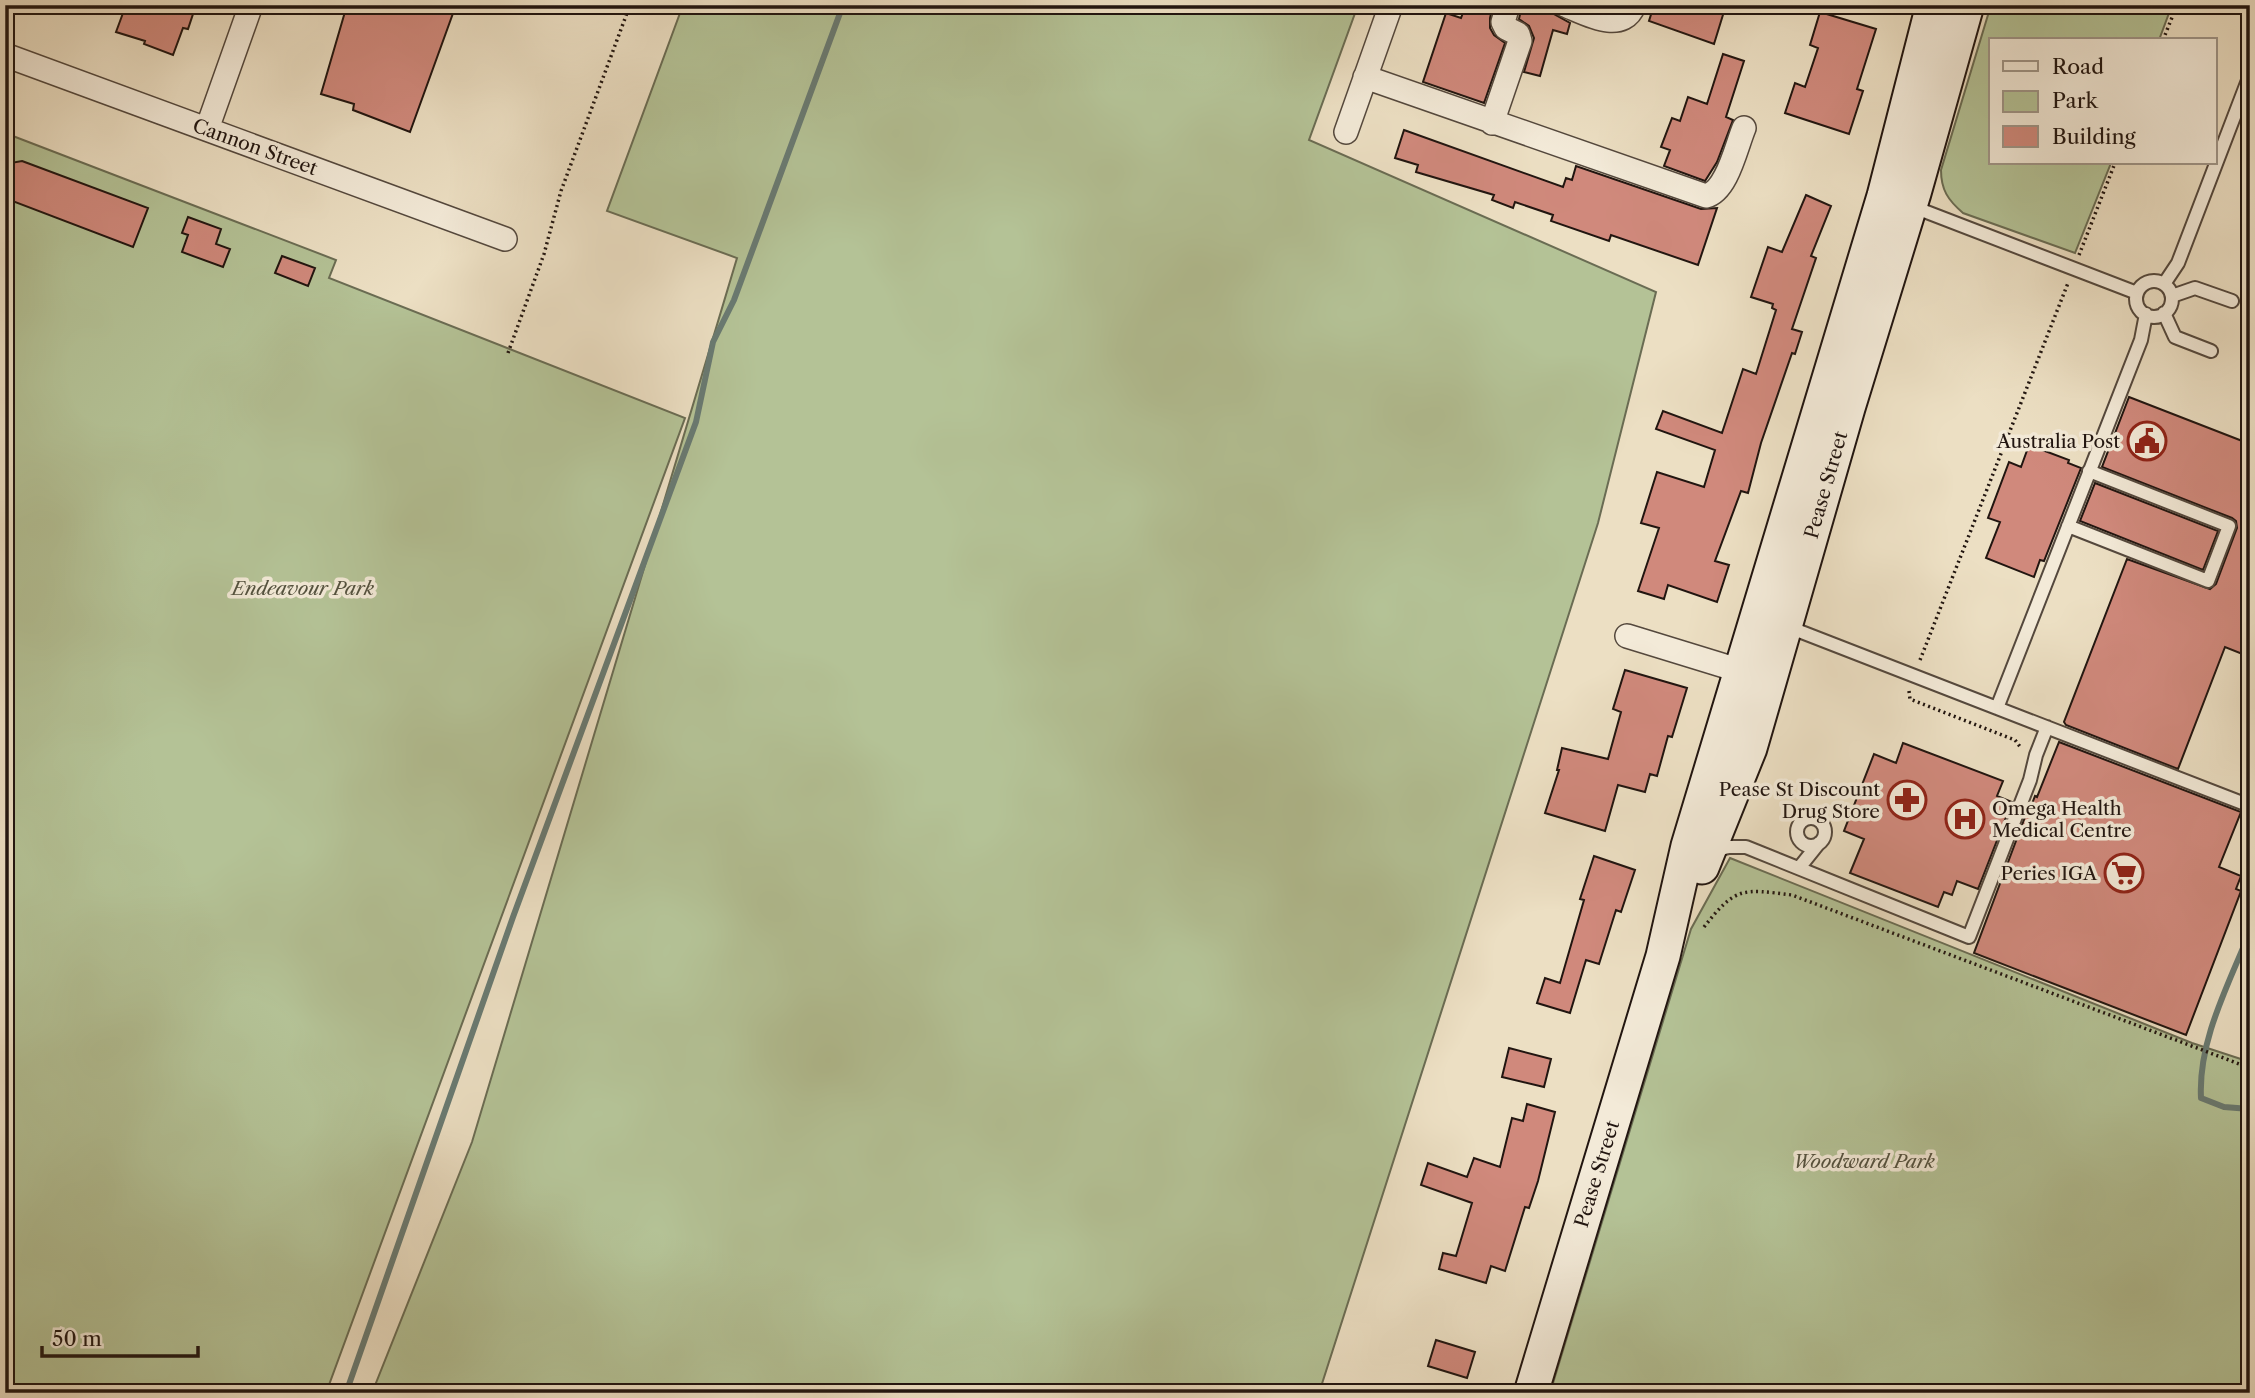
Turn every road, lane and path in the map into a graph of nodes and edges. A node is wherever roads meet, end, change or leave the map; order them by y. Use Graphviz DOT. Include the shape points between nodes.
graph roads {
  1 [pos="251,5"];
  2 [pos="630,5"];
  3 [pos="1391,5"];
  4 [pos="1508,5"];
  5 [pos="1565,5"];
  6 [pos="1634,5"];
  7 [pos="1933,5"];
  8 [pos="2176,5"];
  9 [pos="1957,8"];
  10 [pos="2164,38"];
  11 [pos="5,55"];
  12 [pos="2250,75"];
  13 [pos="1365,78"];
  14 [pos="1492,123"];
  15 [pos="1744,128"];
  16 [pos="207,129"];
  17 [pos="1346,132"];
  18 [pos="2115,164"];
  19 [pos="2216,164"];
  20 [pos="2216,164"];
  21 [pos="1897,201"];
  22 [pos="505,239"];
  23 [pos="2079,258"];
  24 [pos="2069,281"];
  25 [pos="2168,290"];
  26 [pos="2137,293"];
  27 [pos="2232,301"];
  28 [pos="2164,313"];
  29 [pos="2146,314"];
  30 [pos="2211,351"];
  31 [pos="508,353"];
  32 [pos="2089,471"];
  33 [pos="2068,526"];
  34 [pos="1771,620"];
  35 [pos="1627,636"];
  36 [pos="1919,663"];
  37 [pos="1741,671"];
  38 [pos="1909,691"];
  39 [pos="1997,708"];
  40 [pos="2047,727"];
  41 [pos="2021,755"];
  42 [pos="2250,806"];
  43 [pos="1819,843"];
  44 [pos="1708,852"];
  45 [pos="1799,868"];
  46 [pos="1704,927"];
  47 [pos="1663,956"];
  48 [pos="2250,1068"];
  49 [pos="1531,1393"];
  1 -- 16 [label="street"];
  2 -- 31 [label="path" via="561,191"];
  3 -- 13 [label="street"];
  4 -- 14 [label="street" via="1504,25 1518,33 1520,41"];
  5 -- 6 [label="street" via="1616,22"];
  7 -- 21 [label="street, Pease Street"];
  8 -- 10 [label="path"];
  9 -- 21 [label="street, Pease Street"];
  11 -- 16 [label="street, Cannon Street"];
  12 -- 19 [label="lane"];
  13 -- 14 [label="street"];
  13 -- 17 [label="street"];
  14 -- 15 [label="street" via="1706,196 1723,184"];
  16 -- 22 [label="street, Cannon Street"];
  18 -- 23 [label="path"];
  20 -- 25 [label="lane"];
  21 -- 26 [label="lane"];
  21 -- 34 [label="street, Pease Street"];
  24 -- 36 [label="path"];
  25 -- 26 [label="lane" via="2151,281"];
  25 -- 27 [label="lane" via="2195,288"];
  25 -- 28 [label="lane" via="2170,306"];
  26 -- 29 [label="lane" via="2139,308"];
  28 -- 29 [label="lane"];
  28 -- 30 [label="lane" via="2175,337"];
  29 -- 32 [label="lane" via="2141,340"];
  32 -- 33 [label="lane"];
  32 -- 33 [label="lane" via="2229,526 2208,581"];
  33 -- 39 [label="lane"];
  34 -- 37 [label="street, Pease Street"];
  34 -- 39 [label="lane"];
  34 -- 44 [label="street, Pease Street" via="1750,748"];
  35 -- 37 [label="street"];
  37 -- 47 [label="street, Pease Street" via="1688,846"];
  38 -- 41 [label="path" via="1913,700 2015,740"];
  39 -- 40 [label="lane"];
  40 -- 42 [label="lane"];
  40 -- 45 [label="lane" via="1969,937"];
  43 -- 45 [label="lane"];
  44 -- 45 [label="lane" via="1746,848"];
  44 -- 47 [label="street, Pease Street"];
  46 -- 48 [label="path" via="1722,903 1739,893 1792,895"];
  47 -- 49 [label="street, Pease Street"];
}
